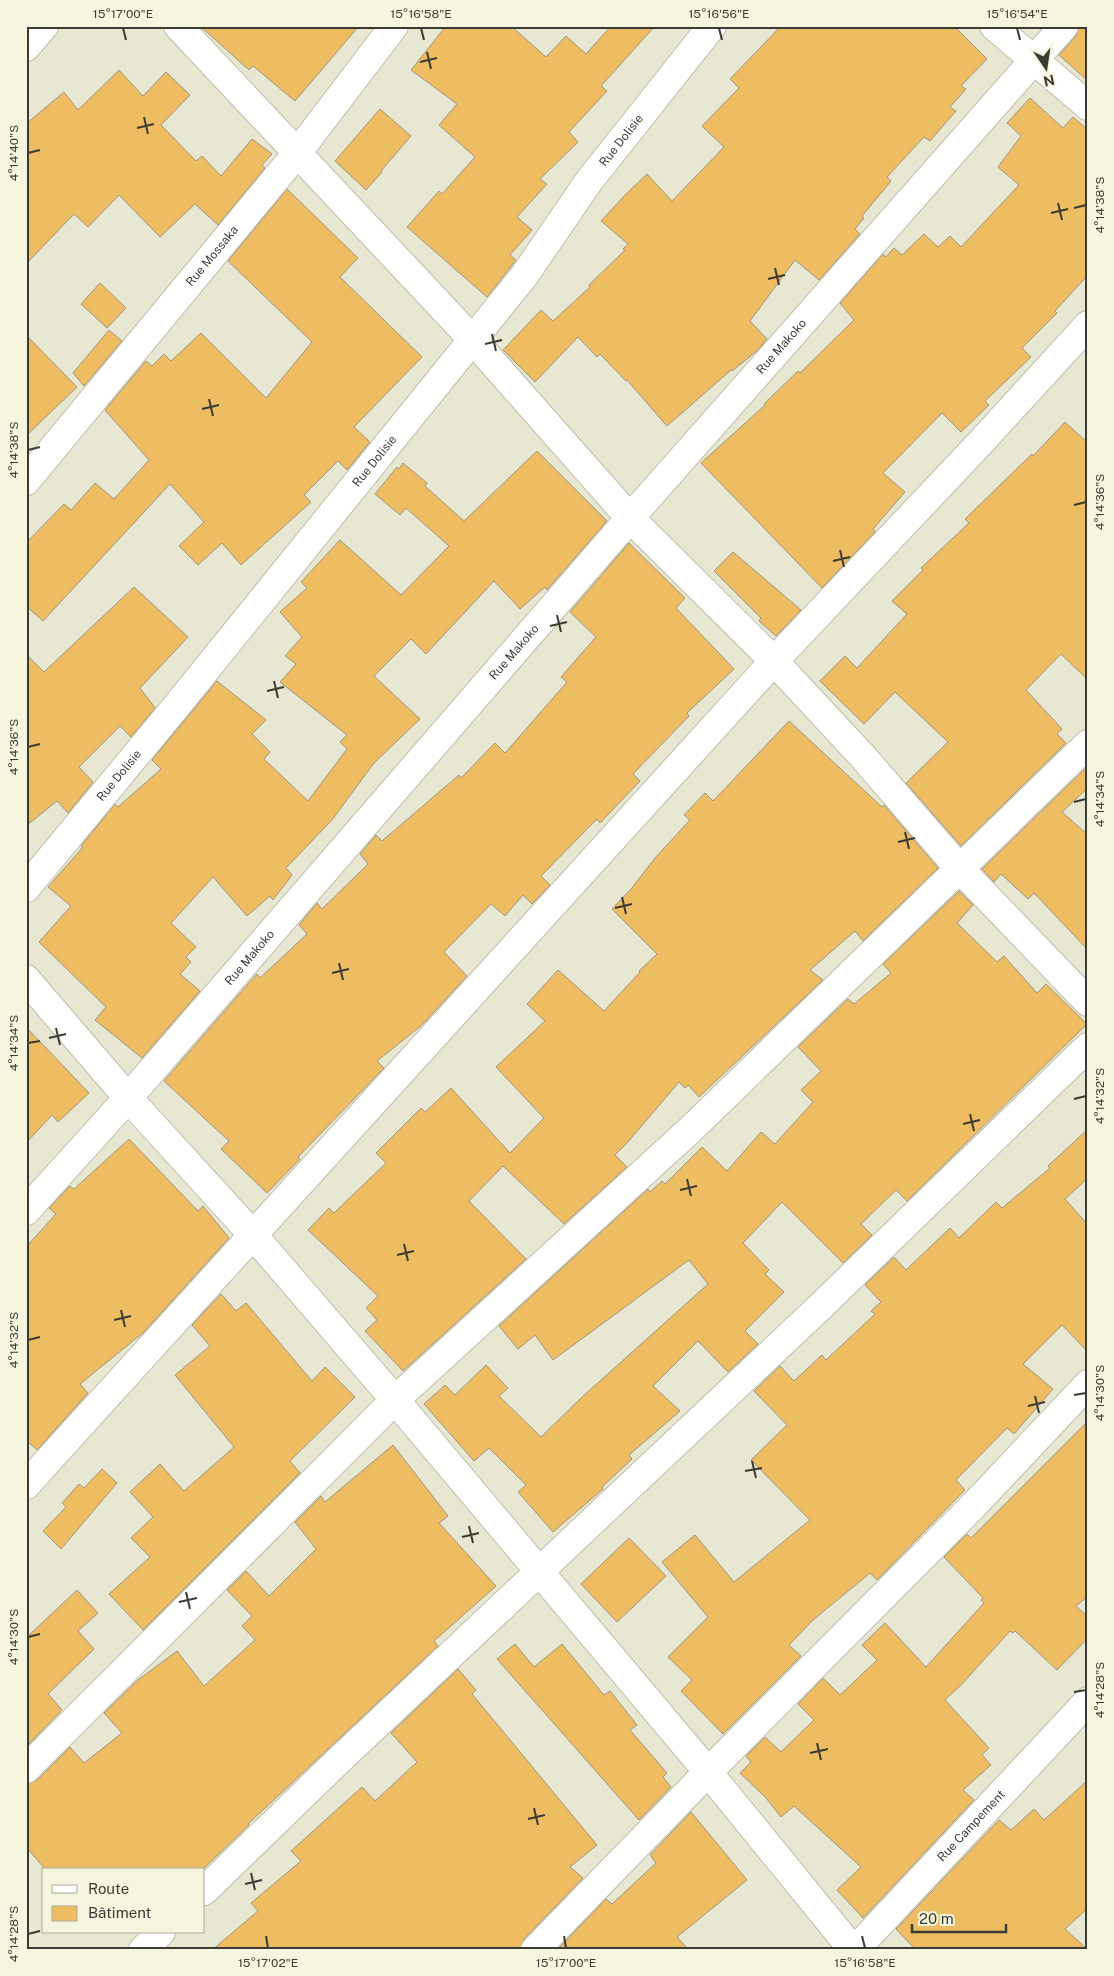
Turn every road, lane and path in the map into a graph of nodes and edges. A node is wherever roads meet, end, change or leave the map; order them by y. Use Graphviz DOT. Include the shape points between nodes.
graph roads {
  1 [pos="44,26"];
  2 [pos="178,26"];
  3 [pos="394,26"];
  4 [pos="712,26"];
  5 [pos="994,26"];
  6 [pos="1064,26"];
  7 [pos="26,48"];
  8 [pos="1034,60"];
  9 [pos="1088,106"];
  10 [pos="298,152"];
  11 [pos="1088,325"];
  12 [pos="472,339"];
  13 [pos="26,481"];
  14 [pos="630,518"];
  15 [pos="774,661"];
  16 [pos="1088,744"];
  17 [pos="959,868"];
  18 [pos="26,888"];
  19 [pos="26,979"];
  20 [pos="1088,1002"];
  21 [pos="1088,1047"];
  22 [pos="128,1098"];
  23 [pos="26,1211"];
  24 [pos="253,1235"];
  25 [pos="1088,1384"];
  26 [pos="395,1400"];
  27 [pos="26,1484"];
  28 [pos="539,1573"];
  29 [pos="1088,1701"];
  30 [pos="26,1769"];
  31 [pos="708,1772"];
  32 [pos="205,1890"];
  33 [pos="159,1934"];
  34 [pos="142,1950"];
  35 [pos="535,1950"];
  36 [pos="854,1950"];
  1 -- 7 [label="street"];
  2 -- 10 [label="street"];
  3 -- 10 [label="street, Rue Mossaka"];
  4 -- 12 [label="street, Rue Dolisie" via="590,182 524,276"];
  5 -- 8 [label="street"];
  6 -- 8 [label="street, Rue Makoko"];
  8 -- 9 [label="street"];
  8 -- 14 [label="street, Rue Makoko"];
  10 -- 12 [label="street"];
  10 -- 13 [label="street, Rue Mossaka"];
  11 -- 15 [label="street"];
  12 -- 14 [label="street"];
  12 -- 18 [label="street, Rue Dolisie"];
  14 -- 15 [label="street"];
  14 -- 22 [label="street, Rue Makoko"];
  15 -- 17 [label="street" via="865,759"];
  15 -- 24 [label="street"];
  16 -- 17 [label="street"];
  17 -- 20 [label="street"];
  17 -- 26 [label="street" via="692,1128"];
  19 -- 22 [label="street"];
  21 -- 28 [label="street"];
  22 -- 23 [label="street, Rue Makoko"];
  22 -- 24 [label="street"];
  24 -- 26 [label="street"];
  24 -- 27 [label="street"];
  25 -- 31 [label="street" via="976,1502"];
  26 -- 28 [label="street"];
  26 -- 30 [label="street"];
  28 -- 31 [label="street"];
  28 -- 32 [label="street"];
  29 -- 36 [label="street, Rue Campement"];
  31 -- 35 [label="street"];
  31 -- 36 [label="street"];
  33 -- 34 [label="street"];
}
